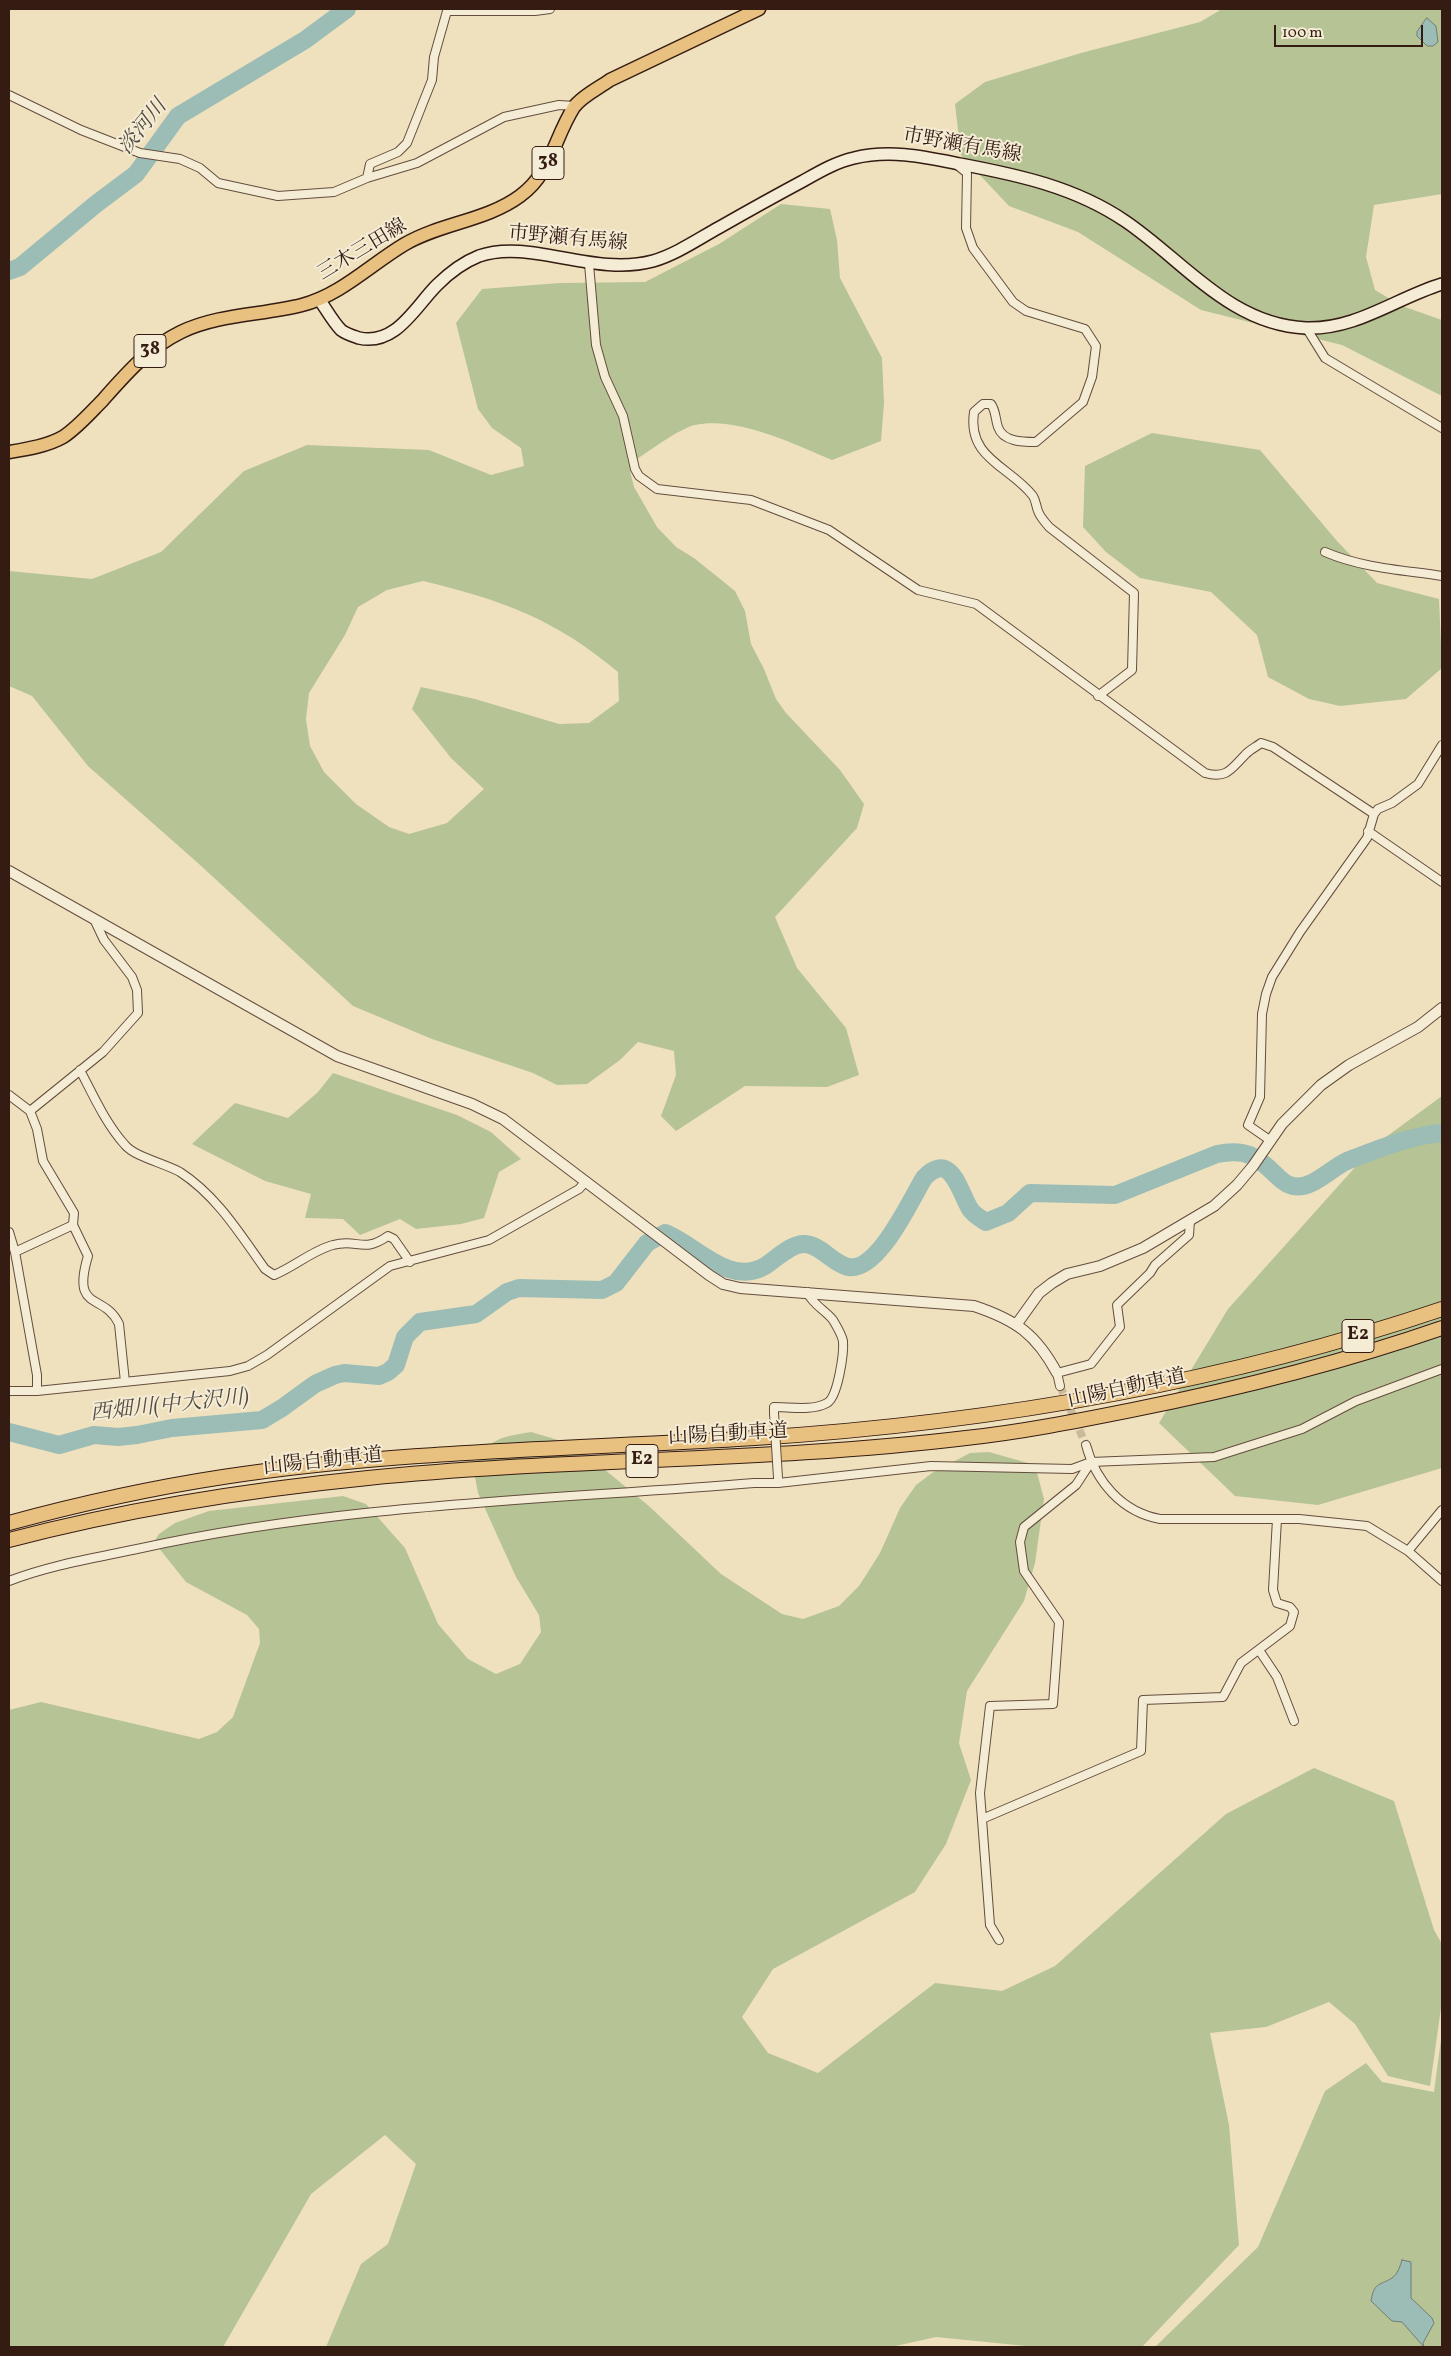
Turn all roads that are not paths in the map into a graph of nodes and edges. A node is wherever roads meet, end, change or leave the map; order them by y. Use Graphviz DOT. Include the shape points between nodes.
graph roads {
  1 [pos="550,9"];
  2 [pos="759,9"];
  3 [pos="9,95"];
  4 [pos="574,106"];
  5 [pos="956,163"];
  6 [pos="366,178"];
  7 [pos="589,264"];
  8 [pos="1442,284"];
  9 [pos="319,300"];
  10 [pos="1308,328"];
  11 [pos="1442,428"];
  12 [pos="9,452"];
  13 [pos="1326,552"];
  14 [pos="1442,576"];
  15 [pos="1098,696"];
  16 [pos="1442,745"];
  17 [pos="1374,814"];
  18 [pos="1368,830"];
  19 [pos="9,871"];
  20 [pos="1442,882"];
  21 [pos="94,919"];
  22 [pos="1442,1008"];
  23 [pos="80,1070"];
  24 [pos="9,1095"];
  25 [pos="30,1112"];
  26 [pos="1268,1145"];
  27 [pos="586,1181"];
  28 [pos="1190,1221"];
  29 [pos="73,1225"];
  30 [pos="9,1232"];
  31 [pos="16,1252"];
  32 [pos="410,1262"];
  33 [pos="807,1292"];
  34 [pos="1442,1309"];
  35 [pos="1016,1325"];
  36 [pos="1442,1328"];
  37 [pos="1442,1369"];
  38 [pos="1057,1373"];
  39 [pos="125,1382"];
  40 [pos="1060,1386"];
  41 [pos="9,1391"];
  42 [pos="37,1391"];
  43 [pos="1086,1445"];
  44 [pos="1091,1462"];
  45 [pos="778,1480"];
  46 [pos="1442,1510"];
  47 [pos="1277,1519"];
  48 [pos="9,1523"];
  49 [pos="9,1540"];
  50 [pos="1408,1552"];
  51 [pos="9,1581"];
  52 [pos="1442,1581"];
  53 [pos="1259,1650"];
  54 [pos="1294,1721"];
  55 [pos="982,1819"];
  56 [pos="999,1940"];
  1 -- 6 [label="street" via="447,11 434,57 432,80 407,144 398,152 370,164"];
  2 -- 4 [label="main road" via="610,80"];
  3 -- 6 [label="street" via="81,130 140,153 193,165 218,183 278,196 334,192"];
  4 -- 6 [label="street" via="559,105 504,117 424,160"];
  4 -- 9 [label="main road, 三木三田線 / 38" via="546,169 522,195 492,212 406,243"];
  5 -- 7 [label="main road, 市野瀬有馬線" via="904,154 880,153 853,158 827,168 669,255 627,266"];
  5 -- 10 [label="main road, 市野瀬有馬線" via="1043,181 1100,205 1126,221 1235,307 1260,318"];
  5 -- 15 [label="street" via="968,172 966,228 973,248 1013,302 1026,311 1085,329 1096,346 1092,377 1083,402 1036,442 1019,442 1005,437 998,428 991,404 983,404 974,412 973,421 976,441 987,457 1035,498 1038,513 1049,527 1134,593 1132,670"];
  7 -- 9 [label="main road, 市野瀬有馬線" via="509,251 479,256 456,269 438,284 403,324 380,338 353,337 342,330"];
  7 -- 15 [label="street" via="596,344 605,377 623,416 639,476 652,487 751,500 829,530 918,590 976,604"];
  8 -- 10 [label="main road, 市野瀬有馬線" via="1355,321"];
  9 -- 12 [label="main road, 三木三田線 / 38" via="210,322 182,332 156,346 63,436 35,448"];
  10 -- 11 [label="street" via="1325,358"];
  13 -- 14 [label="street" via="1367,566"];
  15 -- 17 [label="street" via="1205,773 1224,774 1245,754 1262,744 1296,761"];
  16 -- 17 [label="street" via="1418,784"];
  17 -- 18 [label="street"];
  18 -- 20 [label="street"];
  18 -- 26 [label="street" via="1366,838 1272,977 1266,994 1262,1014 1260,1097 1248,1125"];
  19 -- 21 [label="street"];
  21 -- 23 [label="street" via="104,940 132,977 138,1013 103,1052"];
  21 -- 27 [label="street" via="337,1056 472,1104 503,1119"];
  22 -- 26 [label="street" via="1418,1027 1349,1065 1321,1085 1282,1124"];
  23 -- 25 [label="street"];
  23 -- 32 [label="street" via="126,1146 138,1155 158,1160 195,1183 224,1211 265,1269 274,1275 331,1245 342,1243 366,1247 376,1245 388,1236 394,1239"];
  24 -- 25 [label="street"];
  25 -- 29 [label="street" via="38,1129 43,1161 74,1212"];
  26 -- 28 [label="street" via="1237,1185 1214,1206"];
  27 -- 32 [label="street" via="579,1190 503,1234"];
  27 -- 33 [label="street" via="662,1242 723,1284"];
  28 -- 35 [label="street" via="1143,1248 1100,1266 1067,1274 1039,1293"];
  28 -- 38 [label="street" via="1189,1235 1155,1265 1118,1306 1120,1327 1091,1364"];
  29 -- 31 [label="street"];
  29 -- 39 [label="street" via="88,1256 82,1277 86,1294 115,1316 119,1324"];
  30 -- 31 [label="street"];
  31 -- 42 [label="street" via="38,1375"];
  32 -- 39 [label="street" via="390,1266 248,1366 230,1371"];
  33 -- 35 [label="street" via="974,1306 996,1313"];
  33 -- 45 [label="street, bridge" via="811,1301 833,1320 843,1341 836,1390 833,1399 826,1404 774,1407"];
  34 -- 48 [label="highway, 山陽自動車道 / E2" via="1272,1360 1056,1406 966,1419 757,1438 360,1461 206,1480 77,1505"];
  35 -- 38 [label="street" via="1038,1342"];
  36 -- 49 [label="highway, 山陽自動車道 / E2" via="1346,1360 1275,1379 1059,1425 968,1438 758,1456 518,1467 371,1478 221,1495 81,1521"];
  37 -- 44 [label="street" via="1356,1400 1302,1429 1214,1457"];
  38 -- 40 [label="street"];
  39 -- 42 [label="street"];
  41 -- 42 [label="street"];
  43 -- 44 [label="street"];
  44 -- 45 [label="street" via="1072,1469 931,1466"];
  44 -- 47 [label="street" via="1117,1499 1147,1517 1160,1520"];
  44 -- 55 [label="street" via="1076,1485 1024,1527 1020,1542 1024,1572 1059,1622 1053,1704 990,1706 980,1793"];
  45 -- 51 [label="street" via="390,1510 286,1522 173,1541"];
  46 -- 50 [label="street"];
  47 -- 50 [label="street" via="1367,1526"];
  47 -- 53 [label="street" via="1273,1590 1278,1603 1294,1612 1294,1619 1290,1626"];
  50 -- 52 [label="street"];
  53 -- 54 [label="street" via="1277,1677"];
  53 -- 55 [label="street" via="1240,1663 1223,1697 1143,1700 1142,1751"];
  55 -- 56 [label="street" via="990,1925"];
}
